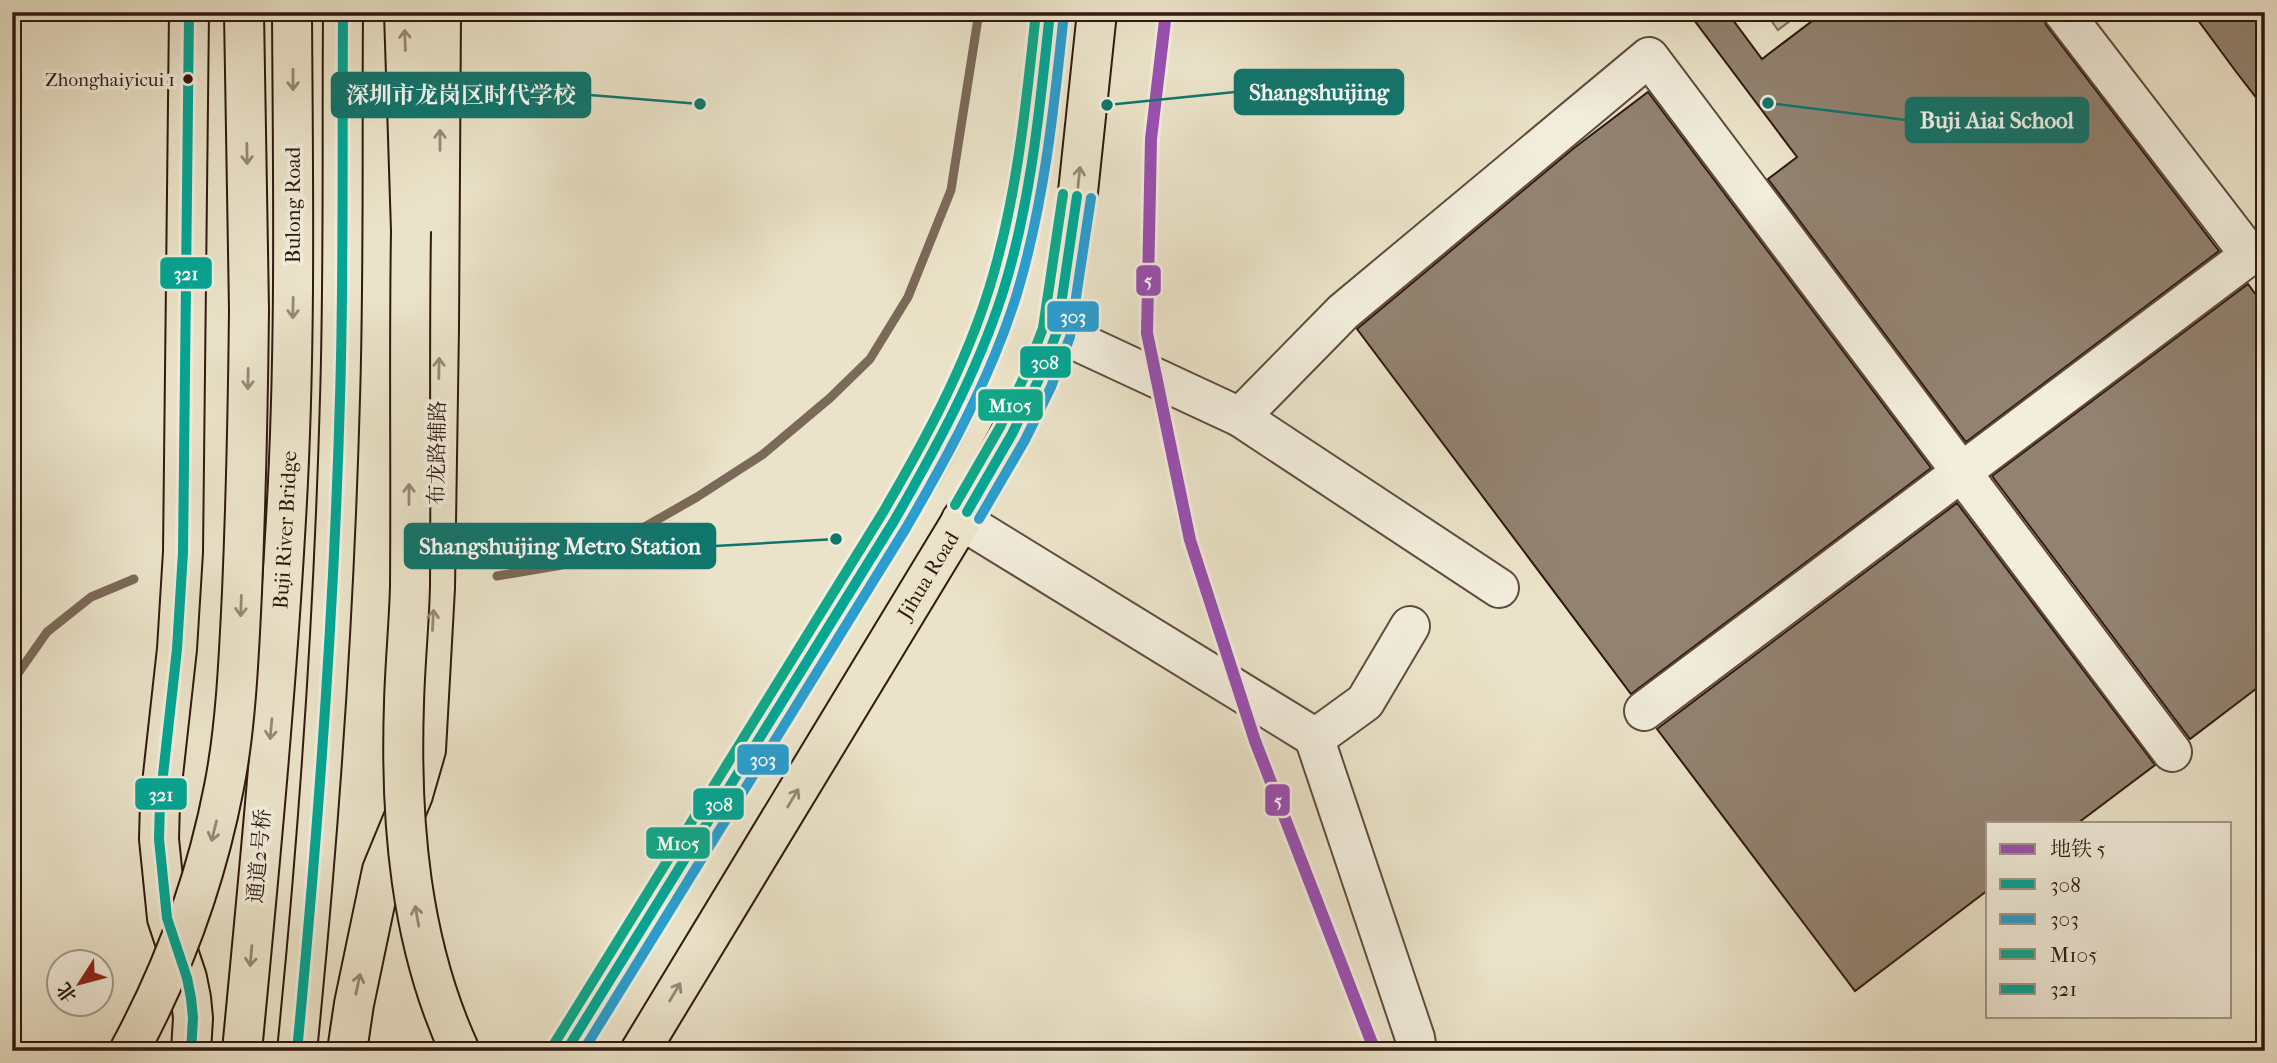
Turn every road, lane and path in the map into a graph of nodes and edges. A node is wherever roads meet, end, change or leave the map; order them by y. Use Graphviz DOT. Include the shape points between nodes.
graph roads {
  1 [pos="190,12"];
  2 [pos="244,12"];
  3 [pos="292,12"];
  4 [pos="343,12"];
  5 [pos="404,12"];
  6 [pos="441,12"];
  7 [pos="1050,12"];
  8 [pos="1097,12"];
  9 [pos="2063,12"];
  10 [pos="2258,250"];
  11 [pos="1057,332"];
  12 [pos="291,397"];
  13 [pos="1240,417"];
  14 [pos="1961,472"];
  15 [pos="961,520"];
  16 [pos="1499,587"];
  17 [pos="1410,626"];
  18 [pos="277,661"];
  19 [pos="1644,711"];
  20 [pos="1314,739"];
  21 [pos="2172,752"];
  22 [pos="348,1048"];
  23 [pos="129,1051"];
  24 [pos="191,1051"];
  25 [pos="242,1051"];
  26 [pos="297,1051"];
  27 [pos="460,1051"];
  28 [pos="566,1051"];
  29 [pos="640,1051"];
  30 [pos="1417,1051"];
  1 -- 24 [label="main road" via="183,552 159,839 167,918 191,998"];
  2 -- 23 [label="main road, one-way, bridge" via="250,310 247,474 240,640 225,784 186,926"];
  3 -- 12 [label="main road, Bulong Road, one-way"];
  4 -- 26 [label="main road" via="340,398 328,666"];
  27 -- 5 [label="main road, one-way, bridge" via="432,981 416,917 406,828 411,231"];
  22 -- 6 [label="main road, 布龙路辅路, one-way" via="382,870 426,750 435,588"];
  7 -- 28 [label="main road" via="1015,243 1002,294 964,392 881,542"];
  11 -- 8 [label="main road, Jihua Road, one-way"];
  9 -- 10 [label="street"];
  10 -- 14 [label="street"];
  11 -- 13 [label="street"];
  11 -- 15 [label="main road, Jihua Road" via="1012,434"];
  12 -- 18 [label="main road, Buji River Bridge"];
  13 -- 14 [label="street" via="1343,312 1649,57"];
  13 -- 16 [label="street"];
  14 -- 19 [label="street"];
  14 -- 21 [label="street"];
  15 -- 20 [label="street"];
  29 -- 15 [label="main road, Jihua Road, one-way"];
  17 -- 20 [label="street" via="1365,702"];
  18 -- 25 [label="main road, 通道2号桥, one-way"];
  20 -- 30 [label="street"];
}
